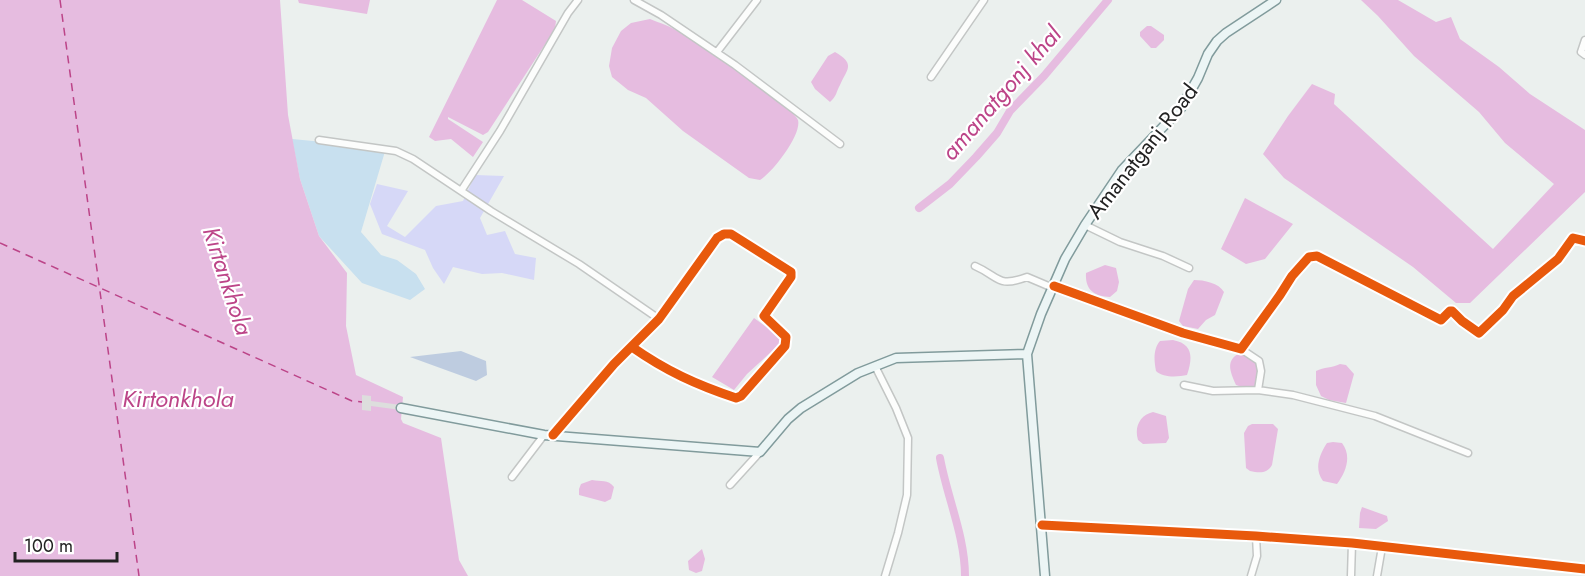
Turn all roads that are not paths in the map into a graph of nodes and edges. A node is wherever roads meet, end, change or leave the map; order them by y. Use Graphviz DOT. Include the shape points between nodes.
graph roads {
  1 [pos="578,0"];
  2 [pos="634,0"];
  3 [pos="757,0"];
  4 [pos="984,0"];
  5 [pos="1276,0"];
  6 [pos="1585,40"];
  7 [pos="717,52"];
  8 [pos="1585,55"];
  9 [pos="931,77"];
  10 [pos="319,140"];
  11 [pos="840,144"];
  12 [pos="460,191"];
  13 [pos="1085,225"];
  14 [pos="1585,241"];
  15 [pos="975,266"];
  16 [pos="1190,268"];
  17 [pos="1054,287"];
  18 [pos="659,319"];
  19 [pos="632,347"];
  20 [pos="1241,349"];
  21 [pos="1027,354"];
  22 [pos="875,366"];
  23 [pos="1184,385"];
  24 [pos="1258,390"];
  25 [pos="401,408"];
  26 [pos="548,435"];
  27 [pos="760,452"];
  28 [pos="1468,453"];
  29 [pos="512,477"];
  30 [pos="730,485"];
  31 [pos="1042,525"];
  32 [pos="1256,536"];
  33 [pos="1352,543"];
  34 [pos="1382,547"];
  35 [pos="1585,569"];
  36 [pos="885,576"];
  37 [pos="1045,576"];
  38 [pos="1251,576"];
  39 [pos="1351,576"];
  40 [pos="1377,576"];
  1 -- 12 [label="street"];
  2 -- 7 [label="street"];
  3 -- 7 [label="street"];
  4 -- 9 [label="street"];
  5 -- 13 [label="main road, Amanatganj Road" via="1217,41 1181,108 1122,170"];
  6 -- 8 [label="street" via="1581,51"];
  7 -- 11 [label="street"];
  10 -- 12 [label="street" via="396,152"];
  12 -- 18 [label="street"];
  13 -- 16 [label="street"];
  13 -- 17 [label="main road, Amanatganj Road"];
  14 -- 20 [label="street" via="1573,238 1558,259 1513,296 1479,333 1452,311 1441,320 1317,256 1309,257"];
  15 -- 17 [label="street" via="1010,284 1028,277"];
  17 -- 20 [label="street" via="1183,333"];
  17 -- 21 [label="main road, Amanatganj Road"];
  18 -- 19 [label="street"];
  18 -- 19 [label="street" via="717,238 724,234 731,234 791,272 764,316 786,337 785,346 741,396 715,391 662,368"];
  19 -- 26 [label="street"];
  20 -- 24 [label="street" via="1259,361"];
  21 -- 22 [label="main road" via="896,358"];
  21 -- 31 [label="main road, Amanatganj Road"];
  22 -- 27 [label="main road" via="842,381 801,408"];
  22 -- 36 [label="street" via="908,438 907,495"];
  23 -- 24 [label="street" via="1213,391"];
  24 -- 28 [label="street" via="1375,416"];
  25 -- 26 [label="main road"];
  26 -- 27 [label="main road"];
  26 -- 29 [label="street"];
  27 -- 30 [label="street"];
  31 -- 32 [label="street"];
  31 -- 37 [label="main road, Amanatganj Road"];
  32 -- 33 [label="street"];
  32 -- 38 [label="street" via="1257,556"];
  33 -- 34 [label="street"];
  33 -- 39 [label="street"];
  34 -- 35 [label="street"];
  34 -- 40 [label="street"];
}
